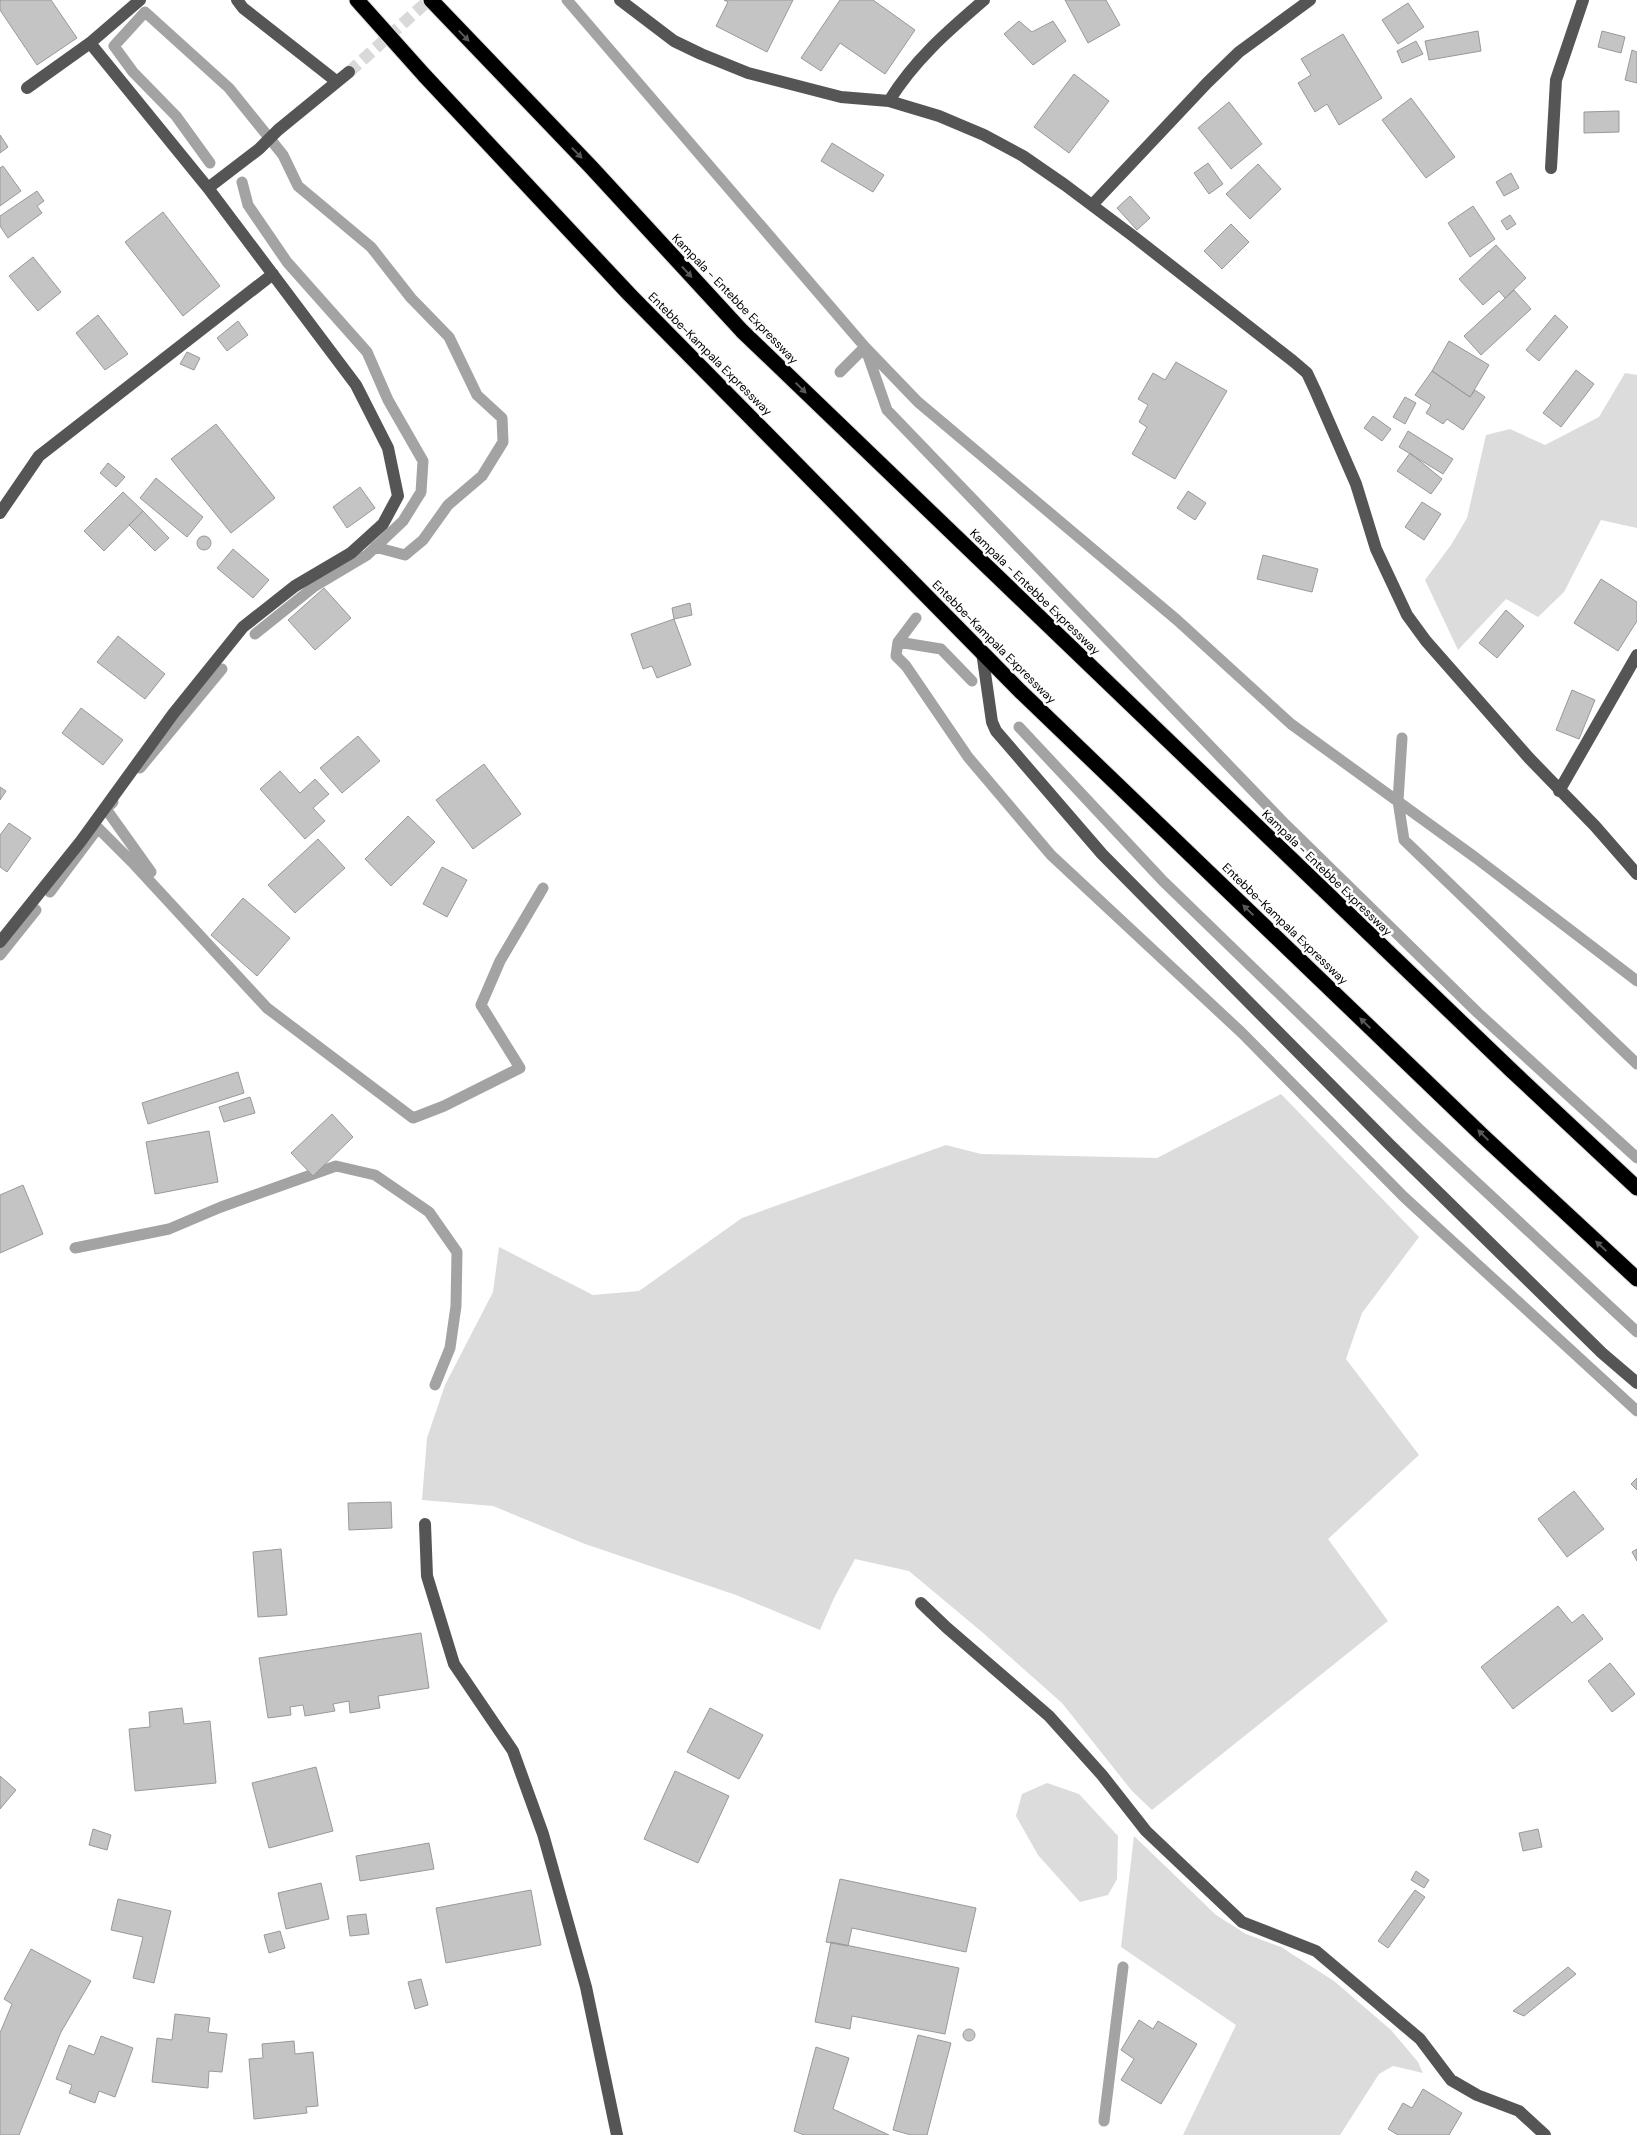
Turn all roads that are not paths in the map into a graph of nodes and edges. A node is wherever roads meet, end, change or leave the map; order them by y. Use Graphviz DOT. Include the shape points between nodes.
graph roads {
  1 [pos="140,0"];
  2 [pos="237,0"];
  3 [pos="357,0"];
  4 [pos="431,0"];
  5 [pos="620,0"];
  6 [pos="984,0"];
  7 [pos="1310,0"];
  8 [pos="1583,0"];
  9 [pos="633,5"];
  10 [pos="90,43"];
  11 [pos="349,72"];
  12 [pos="336,81"];
  13 [pos="27,88"];
  14 [pos="889,101"];
  15 [pos="1551,168"];
  16 [pos="208,188"];
  17 [pos="1092,205"];
  18 [pos="274,274"];
  19 [pos="0,512"];
  20 [pos="982,652"];
  21 [pos="1637,655"];
  22 [pos="1559,790"];
  23 [pos="1637,874"];
  24 [pos="0,942"];
  25 [pos="1637,1188"];
  26 [pos="1637,1279"];
  27 [pos="1637,1383"];
  28 [pos="425,1524"];
  29 [pos="921,1603"];
  30 [pos="617,2135"];
  31 [pos="1545,2135"];
  1 -- 10 [label="street"];
  2 -- 12 [label="street" via="242,8"];
  3 -- 20 [label="highway, Entebbe-Kampala Expressway" via="629,294"];
  4 -- 25 [label="highway, Kampala - Entebbe Expressway, one-way" via="742,331"];
  5 -- 9 [label="street"];
  6 -- 14 [label="street" via="921,58"];
  7 -- 17 [label="street" via="1240,52 1207,83"];
  8 -- 15 [label="street" via="1556,80"];
  9 -- 14 [label="street" via="674,41 748,73 841,97"];
  10 -- 13 [label="street"];
  10 -- 16 [label="street"];
  11 -- 12 [label="street"];
  12 -- 16 [label="street" via="259,149"];
  14 -- 17 [label="street" via="939,116 984,136 1023,156"];
  16 -- 18 [label="street"];
  17 -- 22 [label="street" via="1306,373 1356,484 1376,549 1407,615 1426,641"];
  18 -- 19 [label="street" via="38,456"];
  18 -- 24 [label="street" via="356,385 388,448 398,496 383,524 351,553 295,586 244,628 173,714 81,841"];
  26 -- 20 [label="highway, Entebbe-Kampala Expressway, one-way" via="1484,1137"];
  20 -- 27 [label="street" via="996,731 1102,854 1389,1144 1602,1353"];
  21 -- 22 [label="street"];
  22 -- 23 [label="street"];
  28 -- 30 [label="street" via="427,1576 454,1664 513,1752 543,1834 586,1987"];
  29 -- 31 [label="street" via="1049,1716 1102,1774 1146,1831 1242,1922 1316,1951 1420,2039 1451,2080 1477,2095 1519,2111"];
}
